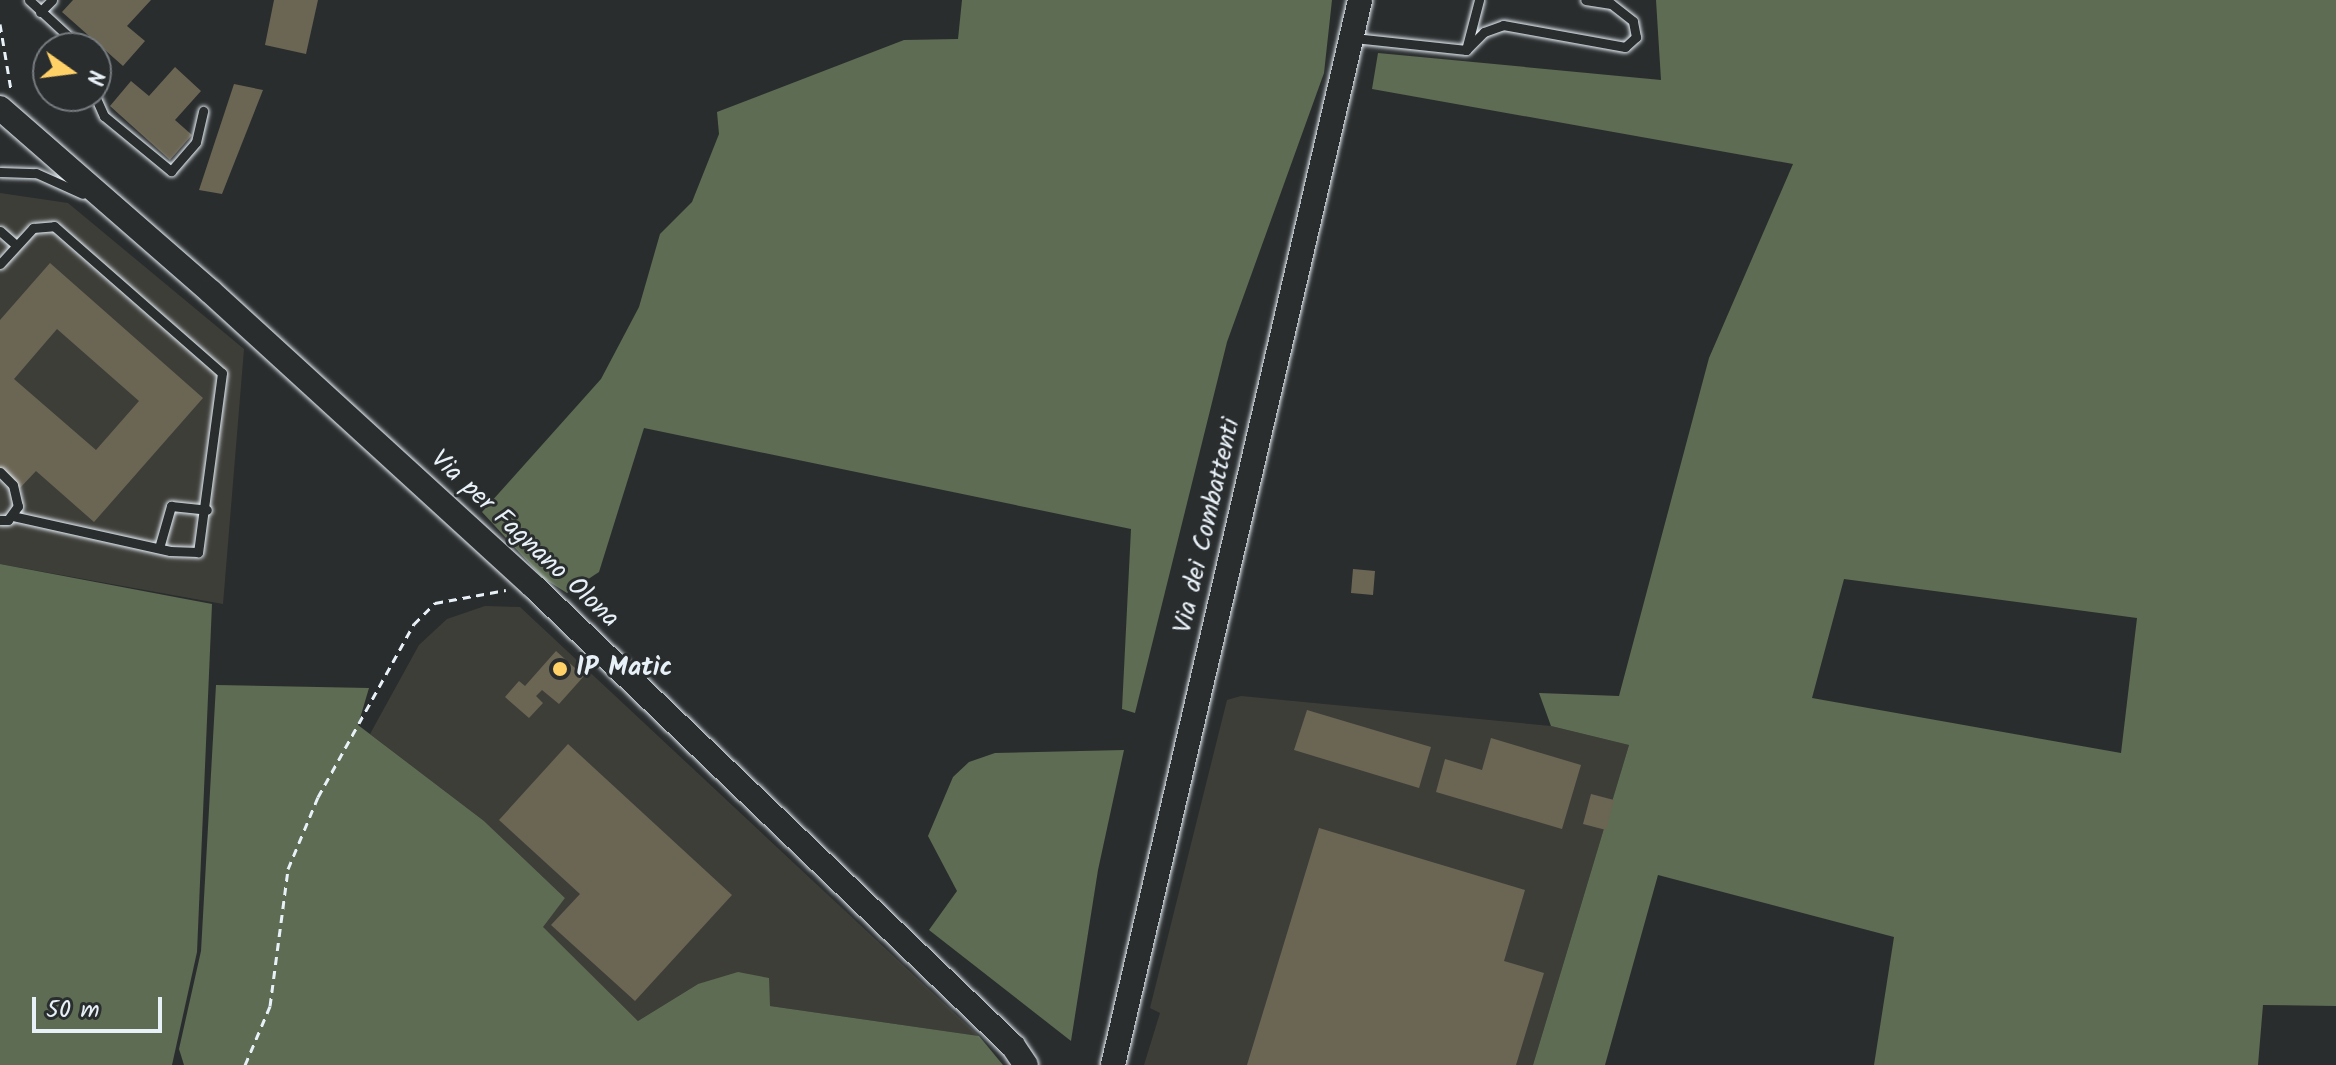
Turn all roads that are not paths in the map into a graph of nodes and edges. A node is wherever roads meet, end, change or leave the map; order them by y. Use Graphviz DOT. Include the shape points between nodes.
graph roads {
  1 [pos="29,0"];
  2 [pos="52,0"];
  3 [pos="1360,0"];
  4 [pos="1479,0"];
  5 [pos="1585,0"];
  6 [pos="40,12"];
  7 [pos="63,32"];
  8 [pos="1350,38"];
  9 [pos="1466,50"];
  10 [pos="3,102"];
  11 [pos="203,111"];
  12 [pos="102,112"];
  13 [pos="0,172"];
  14 [pos="0,231"];
  15 [pos="16,245"];
  16 [pos="0,264"];
  17 [pos="225,304"];
  18 [pos="0,472"];
  19 [pos="207,510"];
  20 [pos="12,516"];
  21 [pos="0,520"];
  22 [pos="159,548"];
  23 [pos="1026,1065"];
  24 [pos="1113,1065"];
  1 -- 6 [label="lane"];
  2 -- 6 [label="lane"];
  3 -- 8 [label="main road, Via dei Combattenti"];
  4 -- 9 [label="lane"];
  5 -- 9 [label="lane" via="1611,4 1633,21 1636,37 1625,47 1503,25 1484,32"];
  6 -- 7 [label="lane"];
  8 -- 9 [label="lane"];
  8 -- 24 [label="main road, Via dei Combattenti"];
  10 -- 17 [label="main road, Via per Fagnano Olona"];
  11 -- 12 [label="lane" via="196,142 171,171"];
  13 -- 17 [label="lane" via="36,173 71,186 185,279"];
  14 -- 15 [label="lane"];
  15 -- 16 [label="lane"];
  15 -- 19 [label="lane" via="38,226 59,229 220,369"];
  17 -- 23 [label="main road, Via per Fagnano Olona" via="533,586 1013,1046"];
  18 -- 20 [label="lane" via="18,496"];
  19 -- 22 [label="lane" via="171,506"];
  19 -- 22 [label="lane" via="198,552"];
  20 -- 21 [label="lane"];
  20 -- 22 [label="lane"];
}
